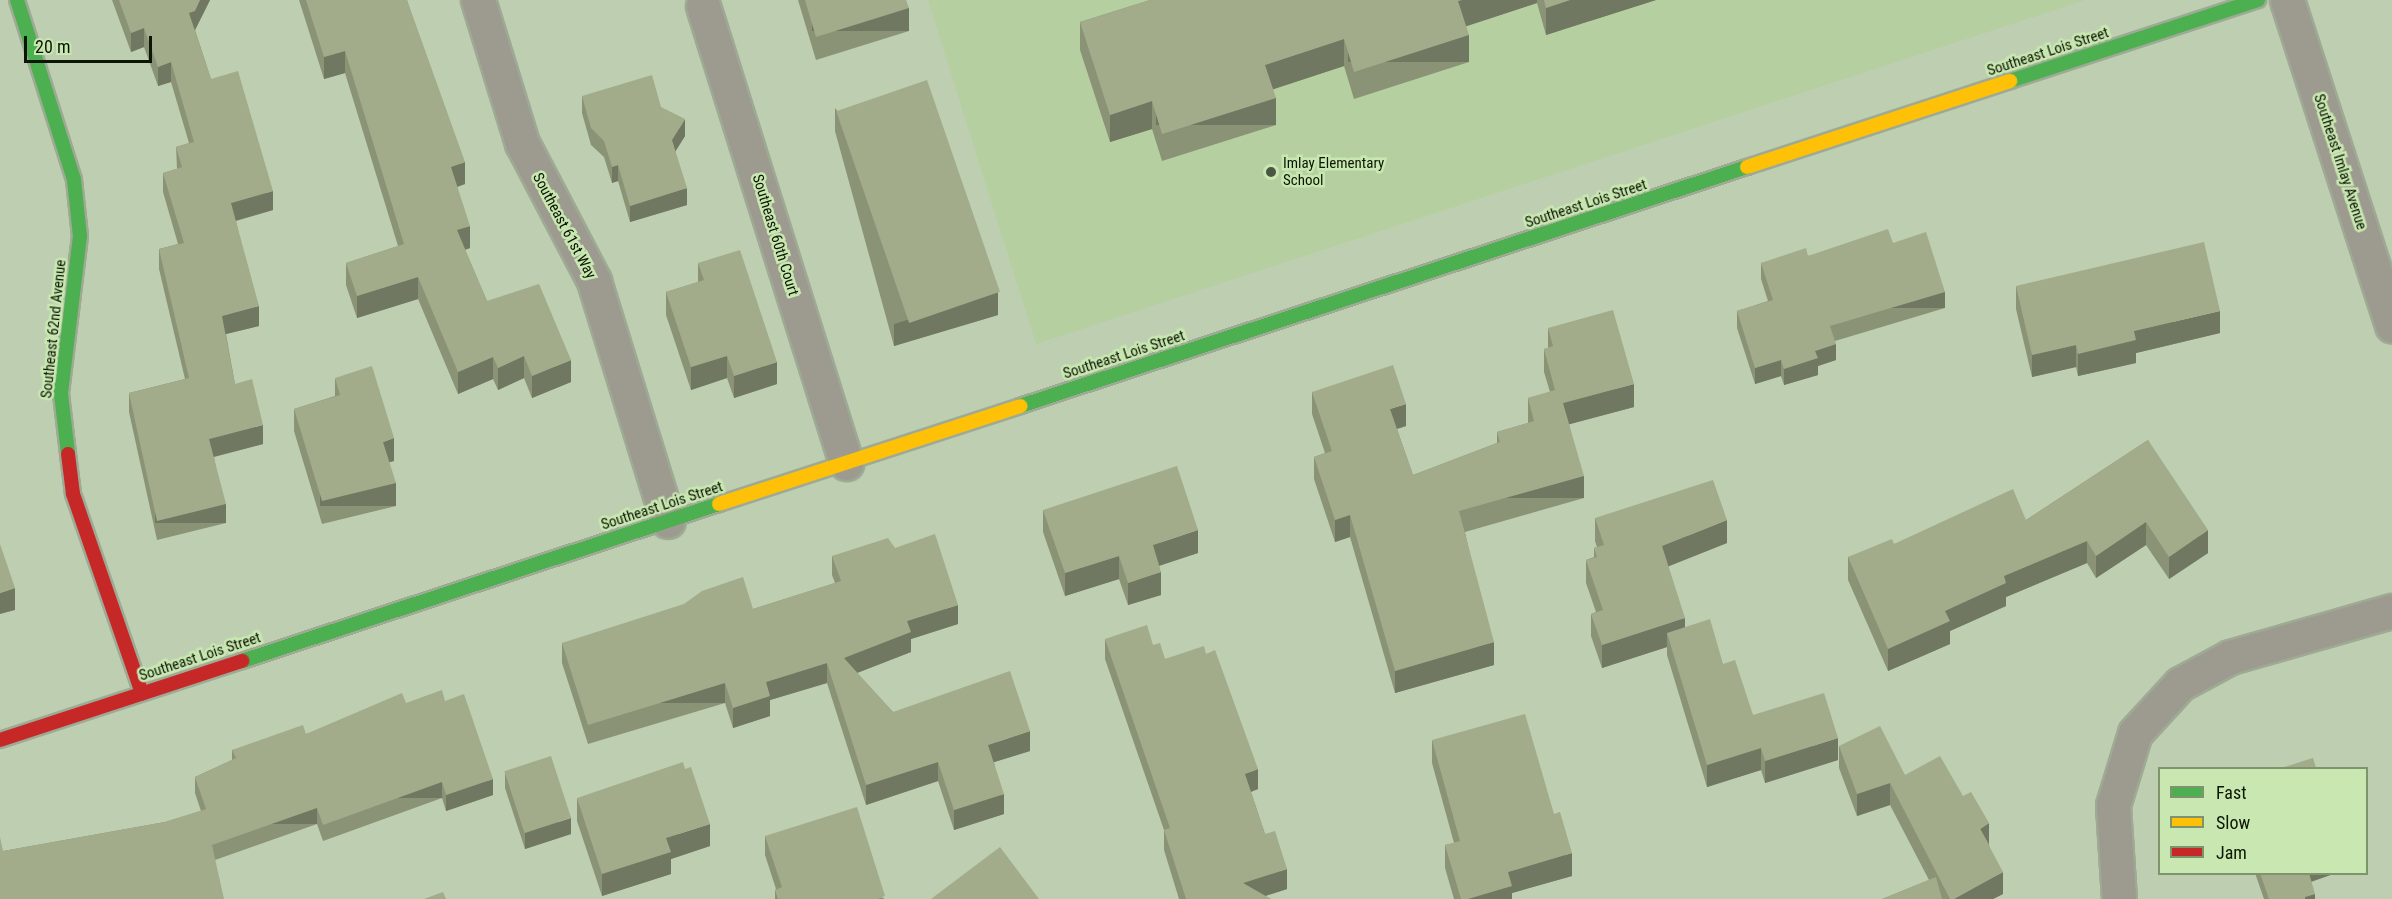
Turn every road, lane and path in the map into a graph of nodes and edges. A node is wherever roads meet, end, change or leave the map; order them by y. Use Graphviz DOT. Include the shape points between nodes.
graph roads {
  1 [pos="17,0"];
  2 [pos="478,0"];
  3 [pos="2258,0"];
  4 [pos="2287,0"];
  5 [pos="704,6"];
  6 [pos="2392,325"];
  7 [pos="846,463"];
  8 [pos="668,521"];
  9 [pos="2392,611"];
  10 [pos="142,693"];
  11 [pos="0,740"];
  12 [pos="2119,899"];
  1 -- 10 [label="street, Southeast 62nd Avenue" via="75,191 80,236 61,394 73,494"];
  2 -- 8 [label="street, Southeast 61st Way" via="522,143 594,281"];
  3 -- 7 [label="street, Southeast Lois Street"];
  4 -- 6 [label="street, Southeast Imlay Avenue"];
  5 -- 7 [label="street, Southeast 60th Court"];
  7 -- 8 [label="street, Southeast Lois Street"];
  8 -- 10 [label="street, Southeast Lois Street"];
  9 -- 12 [label="street" via="2230,657 2180,684 2135,733 2112,805"];
  10 -- 11 [label="street, Southeast Lois Street"];
}
